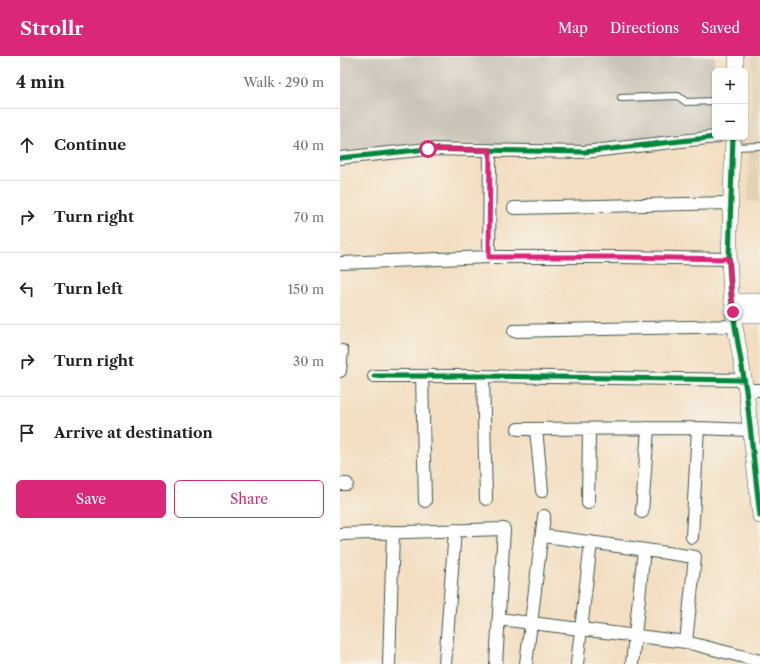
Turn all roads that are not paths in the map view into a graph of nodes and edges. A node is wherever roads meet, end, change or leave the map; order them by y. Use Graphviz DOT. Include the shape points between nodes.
graph roads {
  1 [pos="736,56"];
  2 [pos="736,68"];
  3 [pos="621,98"];
  4 [pos="712,101"];
  5 [pos="712,137"];
  6 [pos="733,142"];
  7 [pos="760,146"];
  8 [pos="490,150"];
  9 [pos="340,158"];
  10 [pos="730,203"];
  11 [pos="514,208"];
  12 [pos="489,257"];
  13 [pos="729,259"];
  14 [pos="340,262"];
  15 [pos="760,301"];
  16 [pos="733,314"];
  17 [pos="760,315"];
  18 [pos="514,331"];
  19 [pos="342,351"];
  20 [pos="340,371"];
  21 [pos="374,376"];
  22 [pos="422,376"];
  23 [pos="483,376"];
  24 [pos="750,386"];
  25 [pos="648,428"];
  26 [pos="698,428"];
  27 [pos="518,429"];
  28 [pos="536,429"];
  29 [pos="589,429"];
  30 [pos="750,430"];
  31 [pos="542,492"];
  32 [pos="486,499"];
  33 [pos="425,501"];
  34 [pos="588,503"];
  35 [pos="642,512"];
  36 [pos="544,516"];
  37 [pos="760,516"];
  38 [pos="455,530"];
  39 [pos="393,532"];
  40 [pos="340,534"];
  41 [pos="542,536"];
  42 [pos="692,537"];
  43 [pos="592,542"];
  44 [pos="644,550"];
  45 [pos="499,619"];
  46 [pos="531,624"];
  47 [pos="582,630"];
  48 [pos="634,636"];
  49 [pos="686,642"];
  50 [pos="760,661"];
  51 [pos="389,664"];
  52 [pos="446,664"];
  53 [pos="496,664"];
  54 [pos="526,664"];
  55 [pos="577,664"];
  56 [pos="632,664"];
  1 -- 2 [label="street"];
  3 -- 4 [label="lane" via="678,96 686,102"];
  5 -- 8 [label="street" via="584,152"];
  6 -- 7 [label="lane"];
  6 -- 10 [label="street"];
  8 -- 9 [label="street" via="428,149"];
  8 -- 12 [label="street"];
  10 -- 11 [label="street"];
  10 -- 13 [label="street"];
  12 -- 13 [label="street"];
  12 -- 14 [label="street"];
  13 -- 16 [label="street"];
  15 -- 16 [label="street"];
  16 -- 17 [label="street"];
  16 -- 18 [label="street"];
  16 -- 24 [label="street"];
  19 -- 20 [label="street"];
  21 -- 22 [label="street"];
  22 -- 23 [label="street"];
  22 -- 33 [label="street"];
  23 -- 24 [label="street"];
  23 -- 32 [label="street"];
  24 -- 30 [label="street"];
  25 -- 26 [label="street"];
  25 -- 29 [label="street"];
  25 -- 35 [label="street"];
  26 -- 30 [label="street"];
  26 -- 42 [label="street"];
  27 -- 28 [label="street"];
  28 -- 29 [label="street"];
  28 -- 31 [label="street"];
  29 -- 34 [label="street"];
  30 -- 37 [label="street"];
  36 -- 41 [label="street"];
  38 -- 39 [label="street"];
  38 -- 45 [label="street" via="504,529"];
  38 -- 52 [label="street"];
  39 -- 40 [label="street"];
  39 -- 51 [label="street"];
  41 -- 43 [label="street"];
  41 -- 46 [label="street"];
  43 -- 44 [label="street"];
  43 -- 47 [label="street"];
  44 -- 48 [label="street"];
  44 -- 49 [label="street" via="695,557"];
  45 -- 46 [label="street"];
  45 -- 53 [label="street"];
  46 -- 47 [label="street"];
  46 -- 54 [label="street"];
  47 -- 48 [label="street"];
  47 -- 55 [label="street"];
  48 -- 49 [label="street"];
  48 -- 56 [label="street"];
  49 -- 50 [label="street"];
}
